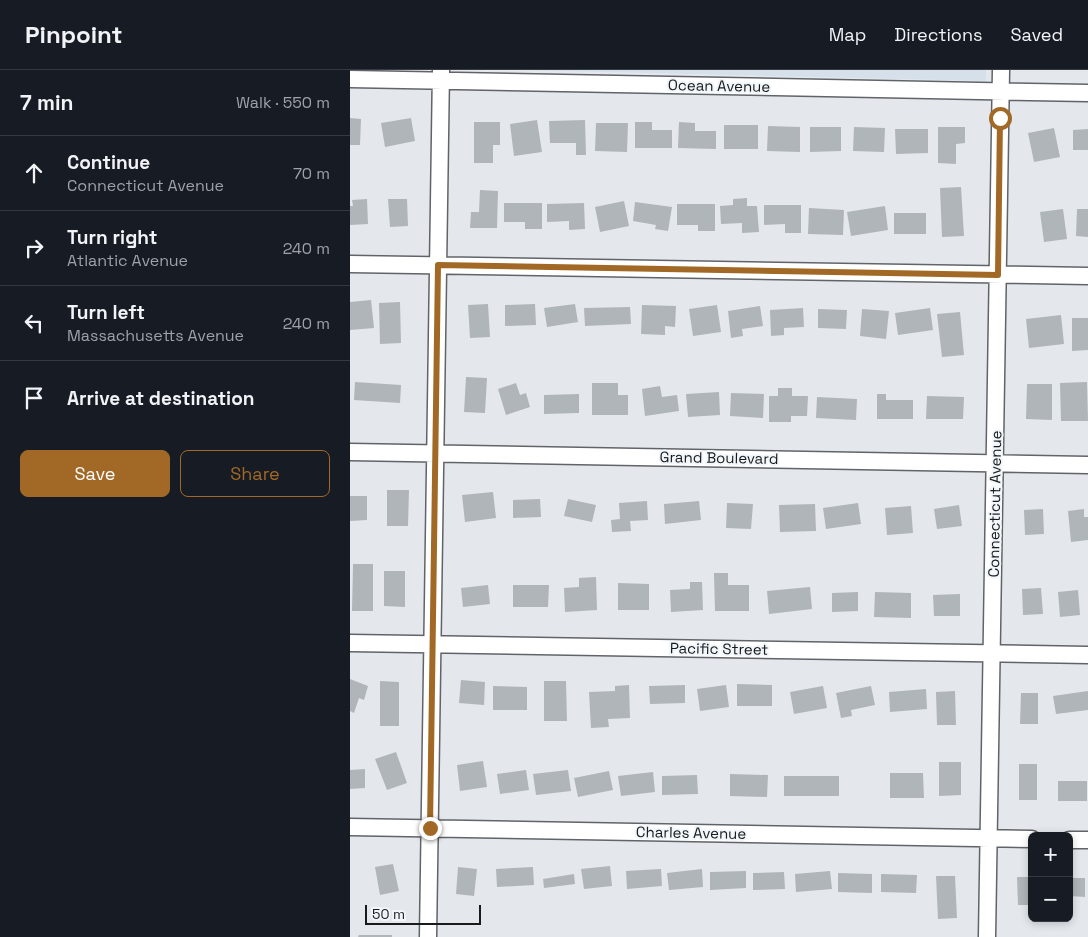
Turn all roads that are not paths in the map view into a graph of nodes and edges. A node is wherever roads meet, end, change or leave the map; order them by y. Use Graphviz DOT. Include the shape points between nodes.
graph roads {
  1 [pos="1001,70"];
  2 [pos="441,76"];
  3 [pos="350,80"];
  4 [pos="1000,91"];
  5 [pos="1088,92"];
  6 [pos="350,264"];
  7 [pos="438,265"];
  8 [pos="998,275"];
  9 [pos="1088,276"];
  10 [pos="350,452"];
  11 [pos="435,453"];
  12 [pos="995,463"];
  13 [pos="1088,465"];
  14 [pos="350,643"];
  15 [pos="432,644"];
  16 [pos="992,653"];
  17 [pos="1088,655"];
  18 [pos="350,827"];
  19 [pos="430,828"];
  20 [pos="989,838"];
  21 [pos="1028,839"];
  22 [pos="1073,840"];
  23 [pos="1088,840"];
  24 [pos="428,937"];
  25 [pos="987,937"];
  1 -- 4 [label="street, Connecticut Avenue"];
  2 -- 3 [label="street, Ocean Avenue"];
  2 -- 4 [label="street, Ocean Avenue"];
  2 -- 7 [label="street"];
  4 -- 5 [label="street, Ocean Avenue"];
  4 -- 8 [label="street, Connecticut Avenue"];
  6 -- 7 [label="street"];
  7 -- 8 [label="street"];
  7 -- 11 [label="street"];
  8 -- 9 [label="street"];
  8 -- 12 [label="street, Connecticut Avenue"];
  10 -- 11 [label="street, Grand Boulevard"];
  11 -- 12 [label="street, Grand Boulevard"];
  11 -- 15 [label="street"];
  12 -- 13 [label="street, Grand Boulevard"];
  12 -- 16 [label="street, Connecticut Avenue"];
  14 -- 15 [label="street, Pacific Street"];
  15 -- 16 [label="street, Pacific Street"];
  15 -- 19 [label="street"];
  16 -- 17 [label="street, Pacific Street"];
  16 -- 20 [label="street, Connecticut Avenue"];
  18 -- 19 [label="street, Charles Avenue"];
  19 -- 20 [label="street, Charles Avenue"];
  19 -- 24 [label="street"];
  20 -- 21 [label="street, Charles Avenue"];
  20 -- 25 [label="street, Connecticut Avenue"];
  22 -- 23 [label="street"];
}
